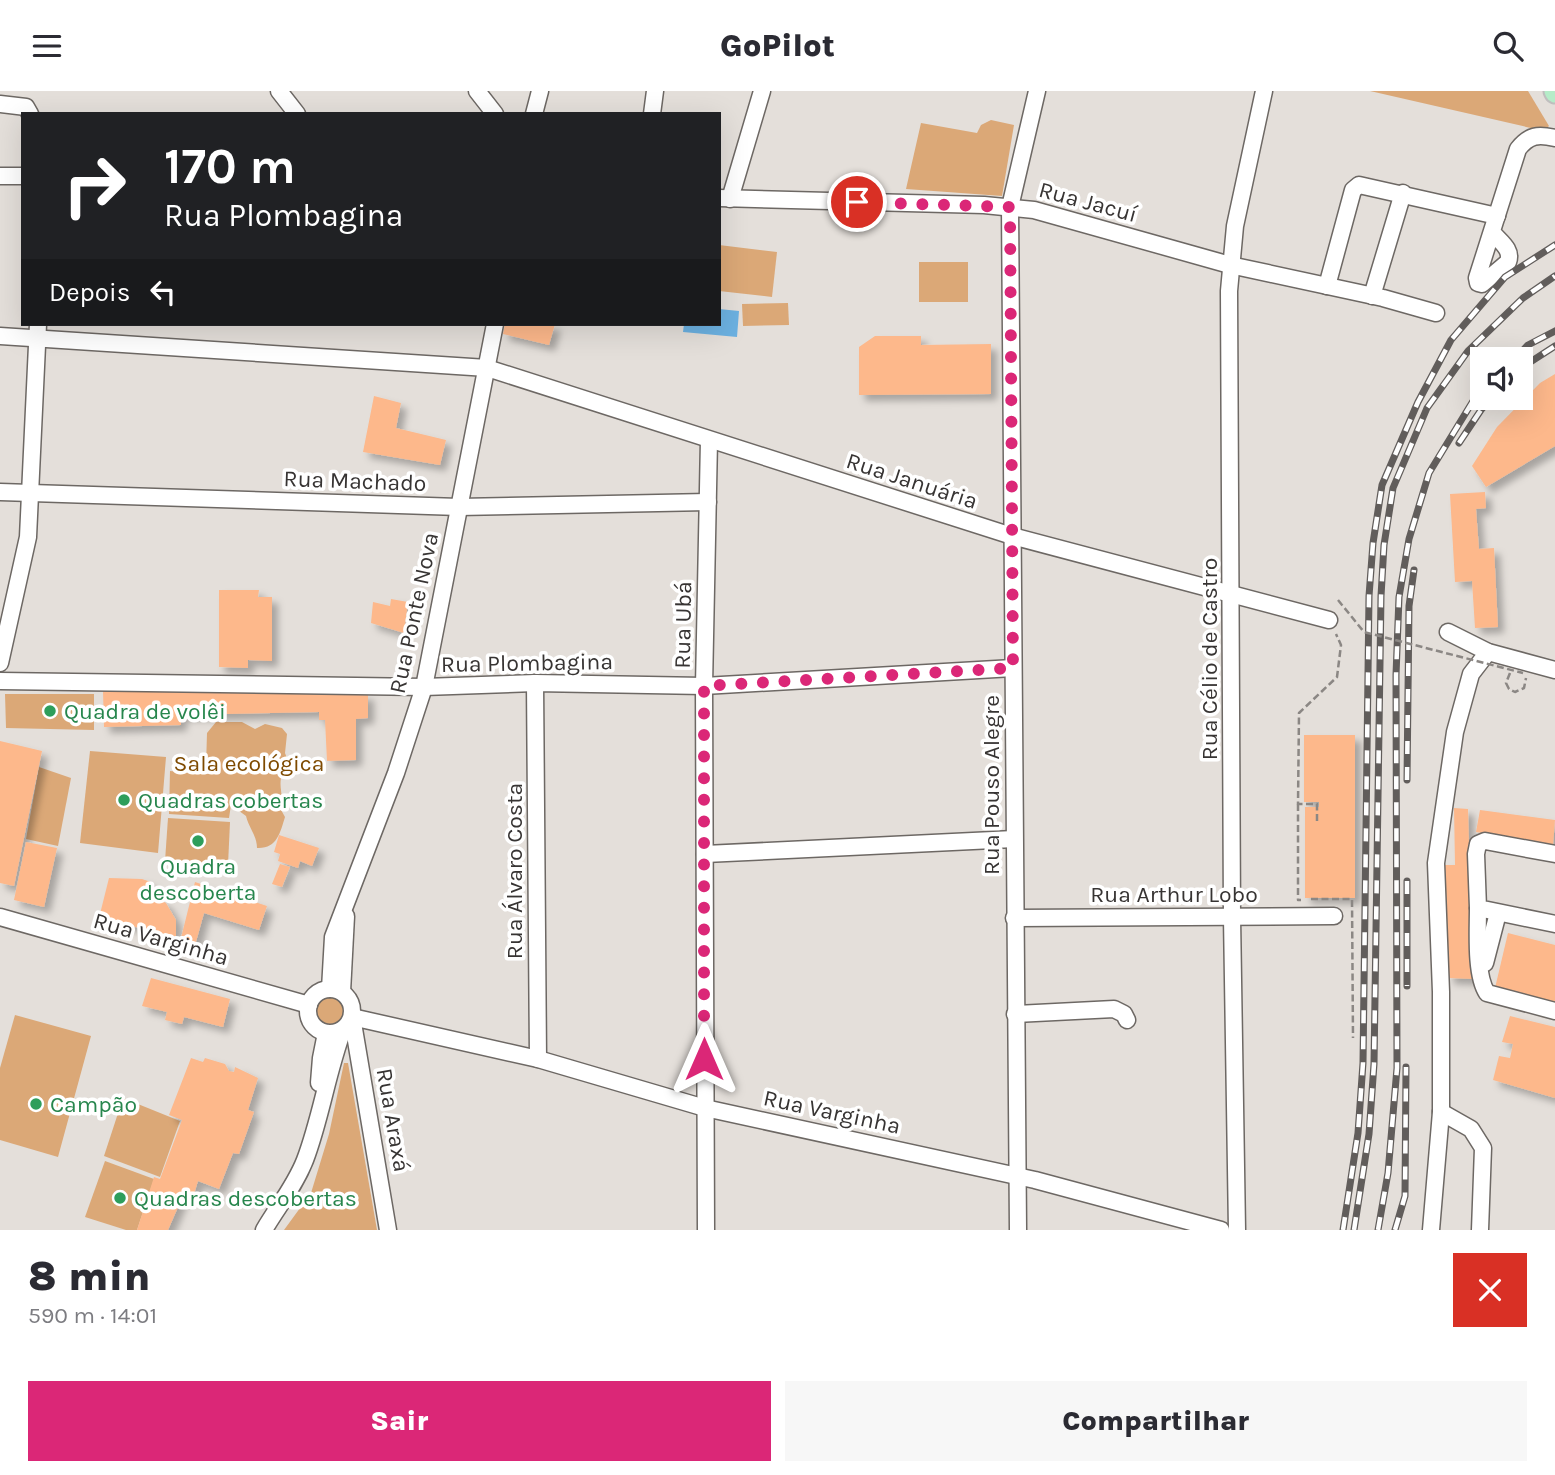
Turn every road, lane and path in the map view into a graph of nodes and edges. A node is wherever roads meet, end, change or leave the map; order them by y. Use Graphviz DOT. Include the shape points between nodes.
graph roads {
  1 [pos="279,91"];
  2 [pos="477,91"];
  3 [pos="540,91"];
  4 [pos="655,91"];
  5 [pos="762,91"];
  6 [pos="1037,91"];
  7 [pos="1264,91"];
  8 [pos="0,104"];
  9 [pos="30,112"];
  10 [pos="295,112"];
  11 [pos="493,112"];
  12 [pos="535,112"];
  13 [pos="652,112"];
  14 [pos="1555,138"];
  15 [pos="0,176"];
  16 [pos="21,176"];
  17 [pos="1403,193"];
  18 [pos="725,198"];
  19 [pos="1010,207"];
  20 [pos="1497,216"];
  21 [pos="1492,232"];
  22 [pos="1230,265"];
  23 [pos="1327,286"];
  24 [pos="1372,296"];
  25 [pos="1436,313"];
  26 [pos="495,326"];
  27 [pos="38,331"];
  28 [pos="0,336"];
  29 [pos="486,368"];
  30 [pos="709,440"];
  31 [pos="0,492"];
  32 [pos="32,493"];
  33 [pos="708,502"];
  34 [pos="459,507"];
  35 [pos="1012,537"];
  36 [pos="1232,593"];
  37 [pos="1338,600"];
  38 [pos="1329,619"];
  39 [pos="1448,632"];
  40 [pos="1488,652"];
  41 [pos="0,663"];
  42 [pos="1013,668"];
  43 [pos="1527,669"];
  44 [pos="1555,670"];
  45 [pos="0,681"];
  46 [pos="535,684"];
  47 [pos="704,686"];
  48 [pos="424,687"];
  49 [pos="1317,821"];
  50 [pos="1014,839"];
  51 [pos="705,854"];
  52 [pos="1555,854"];
  53 [pos="1478,908"];
  54 [pos="1498,913"];
  55 [pos="1334,916"];
  56 [pos="0,917"];
  57 [pos="1232,917"];
  58 [pos="1014,918"];
  59 [pos="1555,924"];
  60 [pos="1482,976"];
  61 [pos="336,990"];
  62 [pos="309,1005"];
  63 [pos="1555,1011"];
  64 [pos="1015,1014"];
  65 [pos="1127,1020"];
  66 [pos="347,1023"];
  67 [pos="326,1033"];
  68 [pos="538,1059"];
  69 [pos="322,1098"];
  70 [pos="705,1108"];
  71 [pos="1441,1112"];
  72 [pos="1017,1176"];
  73 [pos="264,1230"];
  74 [pos="388,1230"];
  75 [pos="706,1230"];
  76 [pos="1018,1230"];
  77 [pos="1221,1230"];
  78 [pos="1237,1230"];
  79 [pos="1431,1230"];
  80 [pos="1480,1230"];
  1 -- 10 [label="street"];
  2 -- 11 [label="street"];
  3 -- 12 [label="street"];
  4 -- 13 [label="street"];
  5 -- 18 [label="street"];
  6 -- 19 [label="street, Rua Pouso Alegre"];
  7 -- 22 [label="street, Rua Célio de Castro"];
  8 -- 9 [label="street" via="22,105"];
  14 -- 20 [label="street" via="1532,137 1518,149"];
  15 -- 16 [label="street"];
  17 -- 20 [label="street"];
  17 -- 23 [label="street" via="1364,184 1353,190"];
  17 -- 24 [label="street"];
  18 -- 19 [label="street, Rua Jacuí"];
  19 -- 22 [label="street, Rua Jacuí"];
  19 -- 35 [label="street, Rua Pouso Alegre"];
  20 -- 21 [label="street"];
  22 -- 23 [label="street, Rua Jacuí"];
  22 -- 36 [label="street, Rua Célio de Castro"];
  23 -- 24 [label="street, Rua Jacuí"];
  24 -- 25 [label="street, Rua Jacuí"];
  26 -- 29 [label="street, Rua Ponte Nova"];
  27 -- 28 [label="street, Rua Januária"];
  27 -- 29 [label="street, Rua Januária"];
  27 -- 32 [label="street"];
  29 -- 30 [label="street, Rua Januária"];
  29 -- 34 [label="street, Rua Ponte Nova"];
  30 -- 33 [label="street, Rua Ubá"];
  30 -- 35 [label="street, Rua Januária"];
  31 -- 32 [label="street, Rua Machado"];
  32 -- 34 [label="street, Rua Machado"];
  32 -- 41 [label="street" via="28,537"];
  33 -- 34 [label="street, Rua Machado"];
  33 -- 47 [label="street, Rua Ubá"];
  34 -- 48 [label="street, Rua Ponte Nova"];
  35 -- 36 [label="street, Rua Januária"];
  35 -- 42 [label="street, Rua Pouso Alegre"];
  36 -- 38 [label="street, Rua Januária"];
  36 -- 57 [label="street, Rua Célio de Castro"];
  37 -- 43 [label="path, bridge" via="1364,632"];
  38 -- 49 [label="path" via="1341,645 1337,677 1299,713 1298,804 1317,804"];
  39 -- 40 [label="street"];
  40 -- 43 [label="street"];
  40 -- 71 [label="street" via="1471,674 1455,732 1436,863"];
  42 -- 47 [label="street, Rua Plombagina"];
  42 -- 50 [label="street, Rua Pouso Alegre"];
  43 -- 43 [label="path" via="1524,688 1511,691 1507,676"];
  43 -- 44 [label="street"];
  45 -- 48 [label="street, Rua Plombagina"];
  46 -- 47 [label="street, Rua Plombagina"];
  46 -- 48 [label="street, Rua Plombagina"];
  46 -- 68 [label="street, Rua Álvaro Costa"];
  47 -- 51 [label="street, Rua Ubá"];
  48 -- 61 [label="street, Rua Ponte Nova" via="347,903"];
  50 -- 51 [label="street"];
  50 -- 58 [label="street, Rua Pouso Alegre"];
  51 -- 70 [label="street, Rua Ubá"];
  52 -- 53 [label="street" via="1485,841 1478,844"];
  53 -- 54 [label="street"];
  53 -- 60 [label="street"];
  54 -- 59 [label="street"];
  54 -- 60 [label="street"];
  55 -- 57 [label="street, Rua Arthur Lobo"];
  56 -- 62 [label="street, Rua Varginha"];
  57 -- 58 [label="street, Rua Arthur Lobo"];
  57 -- 78 [label="street, Rua Célio de Castro"];
  58 -- 64 [label="street, Rua Pouso Alegre"];
  60 -- 63 [label="street" via="1487,993"];
  61 -- 62 [label="street" via="317,993"];
  61 -- 66 [label="street" via="351,1003"];
  62 -- 67 [label="street" via="311,1023"];
  64 -- 65 [label="street" via="1114,1009"];
  64 -- 72 [label="street, Rua Pouso Alegre"];
  66 -- 67 [label="street"];
  66 -- 68 [label="street, Rua Varginha"];
  66 -- 69 [label="street"];
  66 -- 74 [label="street, Rua Araxá"];
  67 -- 69 [label="street"];
  68 -- 70 [label="street, Rua Varginha"];
  69 -- 73 [label="street" via="306,1160"];
  70 -- 72 [label="street, Rua Varginha"];
  70 -- 75 [label="street, Rua Ubá"];
  71 -- 79 [label="street"];
  71 -- 80 [label="street" via="1471,1129 1483,1148"];
  72 -- 76 [label="street, Rua Pouso Alegre"];
  72 -- 77 [label="street, Rua Varginha"];
}
